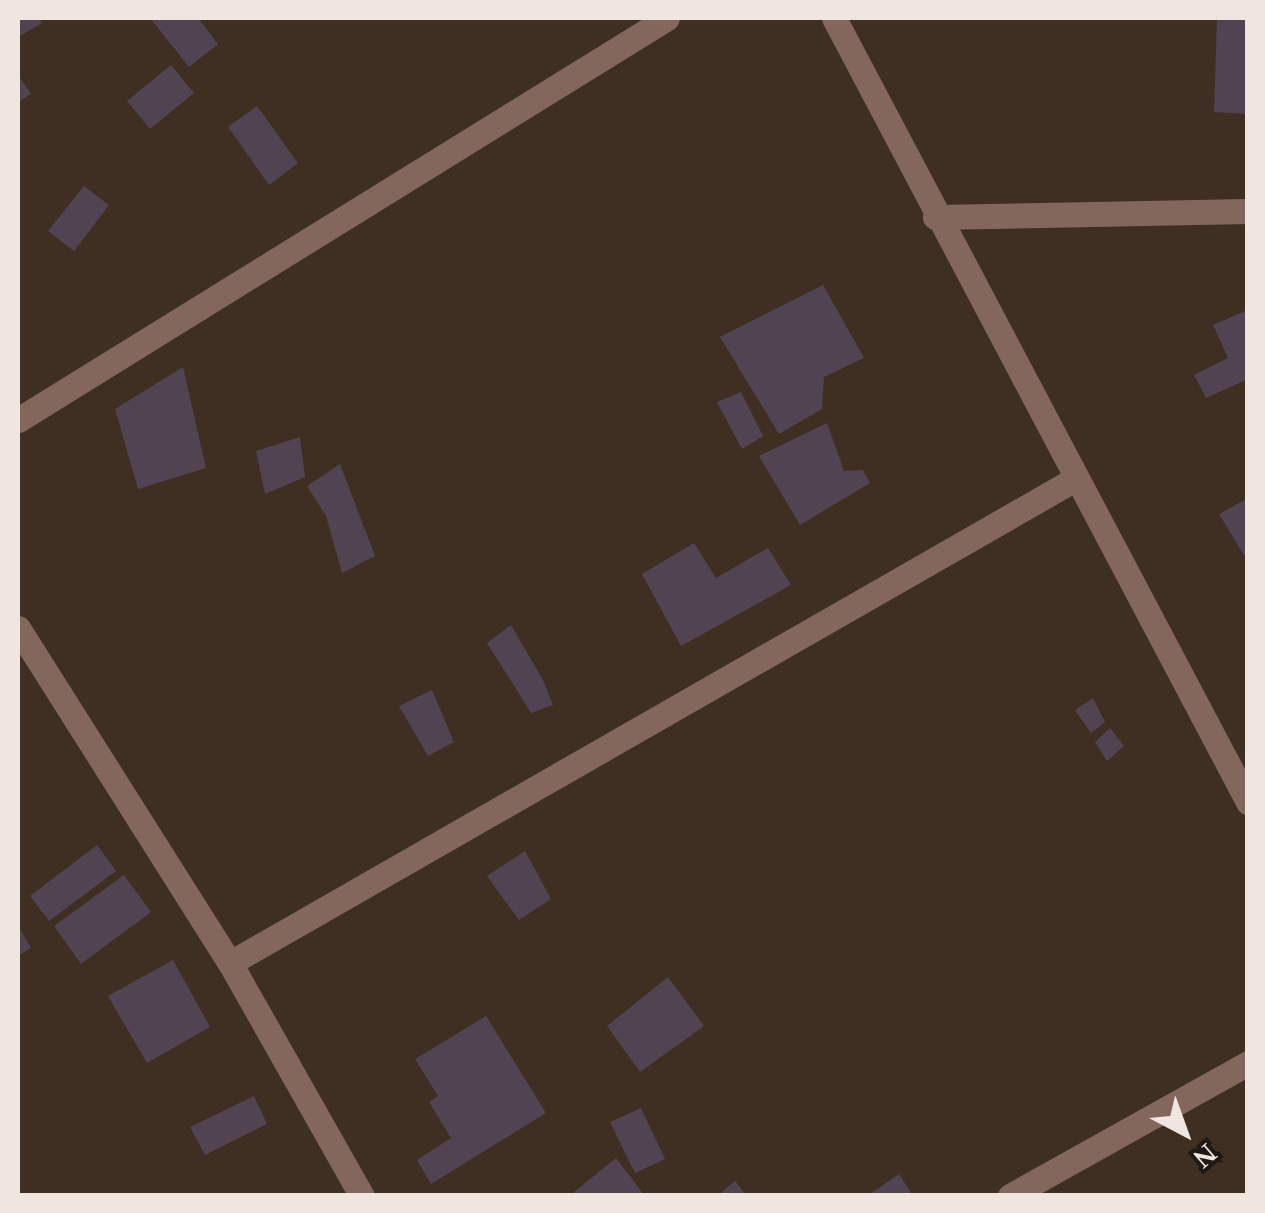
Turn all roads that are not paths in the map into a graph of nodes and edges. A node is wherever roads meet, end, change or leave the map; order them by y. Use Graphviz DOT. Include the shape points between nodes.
graph roads {
  1 [pos="667,18"];
  2 [pos="834,18"];
  3 [pos="1248,211"];
  4 [pos="935,217"];
  5 [pos="18,420"];
  6 [pos="1075,479"];
  7 [pos="18,628"];
  8 [pos="1248,802"];
  9 [pos="230,963"];
  10 [pos="1248,1063"];
  11 [pos="362,1196"];
  12 [pos="1010,1196"];
  1 -- 5 [label="street"];
  2 -- 4 [label="street"];
  3 -- 4 [label="street"];
  4 -- 6 [label="street"];
  6 -- 8 [label="street"];
  6 -- 9 [label="street"];
  7 -- 9 [label="street"];
  9 -- 11 [label="street"];
  10 -- 12 [label="street"];
}
